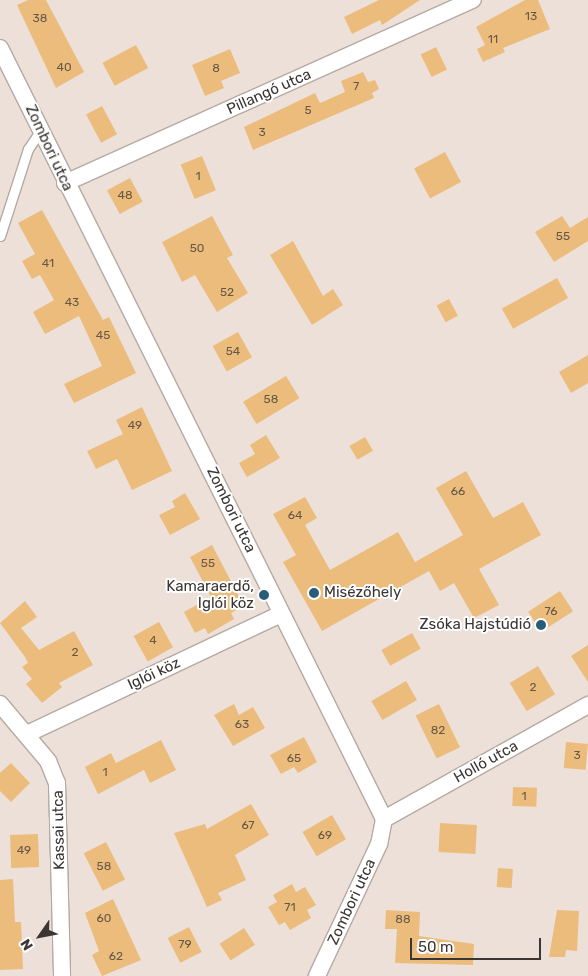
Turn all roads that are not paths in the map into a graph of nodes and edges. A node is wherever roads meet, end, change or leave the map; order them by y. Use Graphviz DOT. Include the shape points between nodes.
graph roads {
  1 [pos="472,0"];
  2 [pos="0,48"];
  3 [pos="41,130"];
  4 [pos="65,183"];
  5 [pos="0,236"];
  6 [pos="281,614"];
  7 [pos="0,704"];
  8 [pos="588,705"];
  9 [pos="27,734"];
  10 [pos="384,819"];
  11 [pos="62,976"];
  12 [pos="317,976"];
  1 -- 4 [label="street, Pillangó utca"];
  2 -- 3 [label="street, Zombori utca"];
  3 -- 4 [label="street, Zombori utca"];
  3 -- 5 [label="lane" via="28,148"];
  4 -- 6 [label="street, Zombori utca"];
  6 -- 9 [label="street, Iglói köz"];
  6 -- 10 [label="street, Zombori utca"];
  7 -- 9 [label="street, Kassai utca"];
  8 -- 10 [label="street, Holló utca"];
  9 -- 11 [label="street, Kassai utca" via="48,761 57,783"];
  10 -- 12 [label="street, Zombori utca" via="379,844"];
}
